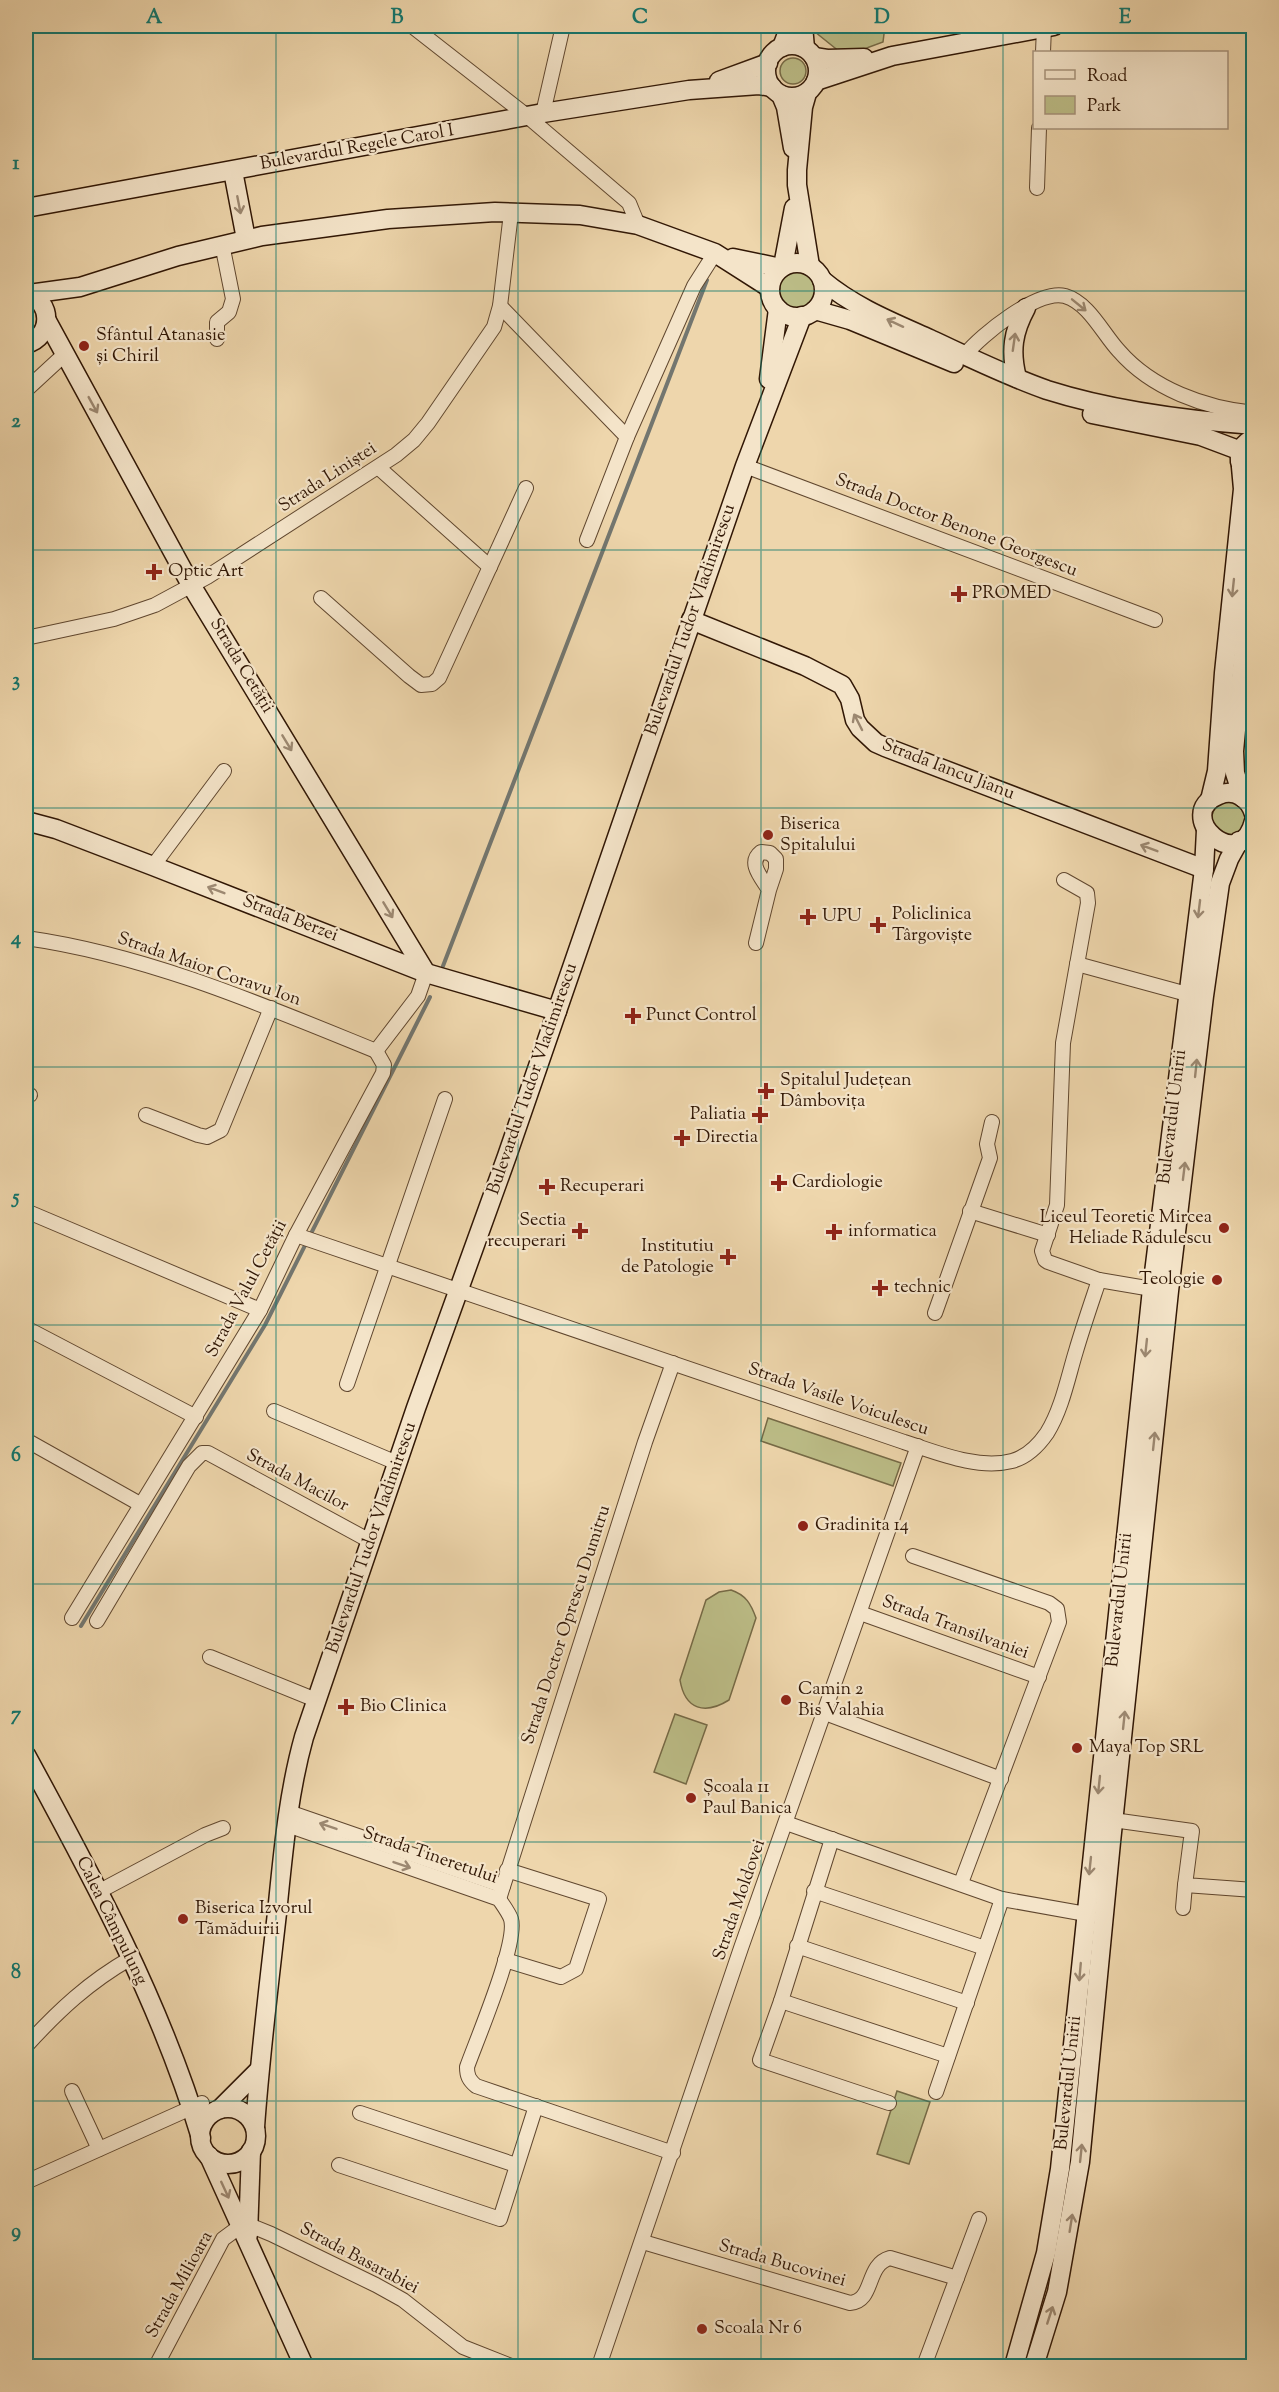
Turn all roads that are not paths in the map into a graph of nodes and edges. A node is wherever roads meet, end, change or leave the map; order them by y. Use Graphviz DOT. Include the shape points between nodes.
graph roads {
  1 [pos="412,26"];
  2 [pos="563,26"];
  3 [pos="790,26"];
  4 [pos="803,26"];
  5 [pos="1049,26"];
  6 [pos="782,47"];
  7 [pos="1043,51"];
  8 [pos="810,53"];
  9 [pos="892,56"];
  10 [pos="768,63"];
  11 [pos="812,87"];
  12 [pos="689,90"];
  13 [pos="776,91"];
  14 [pos="535,115"];
  15 [pos="1039,129"];
  16 [pos="233,171"];
  17 [pos="797,177"];
  18 [pos="1037,188"];
  19 [pos="26,208"];
  20 [pos="511,213"];
  21 [pos="638,225"];
  22 [pos="246,239"];
  23 [pos="222,244"];
  24 [pos="716,254"];
  25 [pos="782,267"];
  26 [pos="816,273"];
  27 [pos="80,287"];
  28 [pos="770,288"];
  29 [pos="27,294"];
  30 [pos="500,306"];
  31 [pos="1026,308"];
  32 [pos="778,309"];
  33 [pos="851,309"];
  34 [pos="808,313"];
  35 [pos="47,318"];
  36 [pos="217,339"];
  37 [pos="31,342"];
  38 [pos="782,353"];
  39 [pos="65,354"];
  40 [pos="965,355"];
  41 [pos="1017,378"];
  42 [pos="26,390"];
  43 [pos="1254,413"];
  44 [pos="1197,421"];
  45 [pos="1254,425"];
  46 [pos="627,437"];
  47 [pos="1248,455"];
  48 [pos="745,466"];
  49 [pos="379,468"];
  50 [pos="526,488"];
  51 [pos="587,540"];
  52 [pos="1254,542"];
  53 [pos="490,567"];
  54 [pos="191,585"];
  55 [pos="321,598"];
  56 [pos="690,620"];
  57 [pos="1155,620"];
  58 [pos="26,638"];
  59 [pos="224,771"];
  60 [pos="1210,800"];
  61 [pos="1251,819"];
  62 [pos="26,820"];
  63 [pos="1206,830"];
  64 [pos="153,866"];
  65 [pos="1204,868"];
  66 [pos="1064,880"];
  67 [pos="769,890"];
  68 [pos="26,938"];
  69 [pos="756,943"];
  70 [pos="1077,964"];
  71 [pos="426,973"];
  72 [pos="1196,995"];
  73 [pos="271,1008"];
  74 [pos="557,1011"];
  75 [pos="376,1051"];
  76 [pos="445,1099"];
  77 [pos="146,1115"];
  78 [pos="992,1122"];
  79 [pos="26,1211"];
  80 [pos="970,1211"];
  81 [pos="296,1235"];
  82 [pos="1048,1235"];
  83 [pos="386,1266"];
  84 [pos="1098,1280"];
  85 [pos="459,1290"];
  86 [pos="1161,1290"];
  87 [pos="260,1310"];
  88 [pos="935,1313"];
  89 [pos="26,1328"];
  90 [pos="673,1363"];
  91 [pos="347,1384"];
  92 [pos="274,1411"];
  93 [pos="196,1417"];
  94 [pos="26,1440"];
  95 [pos="918,1446"];
  96 [pos="397,1463"];
  97 [pos="140,1504"];
  98 [pos="370,1541"];
  99 [pos="913,1556"];
  100 [pos="860,1613"];
  101 [pos="72,1618"];
  102 [pos="97,1621"];
  103 [pos="210,1657"];
  104 [pos="1039,1677"];
  105 [pos="316,1700"];
  106 [pos="825,1713"];
  107 [pos="26,1755"];
  108 [pos="1001,1779"];
  109 [pos="288,1818"];
  110 [pos="1104,1819"];
  111 [pos="786,1823"];
  112 [pos="223,1828"];
  113 [pos="832,1839"];
  114 [pos="507,1870"];
  115 [pos="961,1883"];
  116 [pos="1185,1885"];
  117 [pos="1254,1890"];
  118 [pos="814,1891"];
  119 [pos="98,1892"];
  120 [pos="501,1893"];
  121 [pos="1002,1899"];
  122 [pos="1183,1908"];
  123 [pos="1095,1915"];
  124 [pos="797,1946"];
  125 [pos="986,1948"];
  126 [pos="131,1958"];
  127 [pos="505,1960"];
  128 [pos="781,2001"];
  129 [pos="967,2003"];
  130 [pos="26,2046"];
  131 [pos="948,2056"];
  132 [pos="259,2070"];
  133 [pos="72,2091"];
  134 [pos="936,2092"];
  135 [pos="889,2103"];
  136 [pos="203,2105"];
  137 [pos="537,2106"];
  138 [pos="360,2114"];
  139 [pos="1065,2123"];
  140 [pos="1084,2124"];
  141 [pos="255,2127"];
  142 [pos="99,2149"];
  143 [pos="252,2151"];
  144 [pos="673,2153"];
  145 [pos="209,2156"];
  146 [pos="339,2165"];
  147 [pos="516,2165"];
  148 [pos="1058,2180"];
  149 [pos="26,2182"];
  150 [pos="1077,2182"];
  151 [pos="979,2219"];
  152 [pos="246,2230"];
  153 [pos="643,2242"];
  154 [pos="957,2278"];
  155 [pos="156,2367"];
  156 [pos="304,2367"];
  157 [pos="511,2367"];
  158 [pos="599,2367"];
  159 [pos="924,2367"];
  160 [pos="1014,2367"];
  161 [pos="1034,2367"];
  1 -- 14 [label="street"];
  2 -- 14 [label="street"];
  3 -- 6 [label="main road"];
  4 -- 8 [label="main road"];
  5 -- 7 [label="street"];
  5 -- 9 [label="main road"];
  6 -- 8 [label="main road" via="794,45"];
  6 -- 10 [label="main road"];
  8 -- 9 [label="main road" via="827,59"];
  8 -- 11 [label="main road" via="818,69"];
  9 -- 11 [label="main road"];
  10 -- 12 [label="main road, Bulevardul Regele Carol I"];
  10 -- 13 [label="main road" via="767,75"];
  11 -- 13 [label="main road" via="795,97"];
  11 -- 17 [label="main road" via="803,107"];
  12 -- 13 [label="main road, Bulevardul Regele Carol I" via="759,85"];
  12 -- 14 [label="main road, Bulevardul Regele Carol I"];
  13 -- 17 [label="main road" via="786,107"];
  14 -- 16 [label="main road, Bulevardul Regele Carol I"];
  14 -- 21 [label="street" via="629,203"];
  15 -- 18 [label="street"];
  16 -- 19 [label="main road, Bulevardul Regele Carol I"];
  16 -- 22 [label="main road, one-way"];
  17 -- 25 [label="main road"];
  17 -- 26 [label="main road"];
  20 -- 21 [label="main road" via="580,215"];
  20 -- 22 [label="main road" via="388,219"];
  20 -- 30 [label="street, Strada Liniștei"];
  21 -- 24 [label="main road"];
  22 -- 23 [label="main road"];
  23 -- 27 [label="main road"];
  23 -- 36 [label="street" via="233,299 229,312 217,322"];
  24 -- 25 [label="main road"];
  24 -- 28 [label="main road"];
  24 -- 46 [label="street" via="694,286"];
  25 -- 26 [label="main road" via="797,263"];
  25 -- 28 [label="main road" via="773,276"];
  26 -- 33 [label="main road"];
  26 -- 34 [label="main road" via="823,297"];
  27 -- 29 [label="main road"];
  27 -- 35 [label="main road"];
  28 -- 32 [label="main road"];
  29 -- 35 [label="main road, Strada Cetății" via="41,302"];
  30 -- 46 [label="street"];
  30 -- 49 [label="street, Strada Liniștei" via="492,331 428,423 414,440"];
  31 -- 40 [label="street" via="991,329"];
  41 -- 31 [label="main road, one-way" via="1013,340"];
  31 -- 43 [label="street, one-way" via="1052,296 1074,300 1119,352 1146,374 1204,404"];
  32 -- 34 [label="main road" via="791,316"];
  32 -- 38 [label="main road, Bulevardul Tudor Vladimirescu"];
  33 -- 34 [label="main road"];
  40 -- 33 [label="main road, one-way"];
  33 -- 47 [label="main road" via="1050,403 1201,436"];
  34 -- 38 [label="main road, Bulevardul Tudor Vladimirescu"];
  35 -- 37 [label="main road" via="44,330"];
  35 -- 39 [label="main road, Strada Cetății"];
  37 -- 39 [label="main road"];
  38 -- 48 [label="main road, Bulevardul Tudor Vladimirescu"];
  39 -- 42 [label="street"];
  39 -- 54 [label="main road, Strada Cetății, one-way"];
  40 -- 41 [label="main road"];
  41 -- 44 [label="main road" via="1091,402"];
  44 -- 45 [label="main road"];
  44 -- 47 [label="main road"];
  46 -- 51 [label="street"];
  47 -- 60 [label="main road, one-way" via="1224,673 1218,771"];
  48 -- 56 [label="main road, Bulevardul Tudor Vladimirescu"];
  48 -- 57 [label="street, Strada Doctor Benone Georgescu"];
  49 -- 53 [label="street"];
  49 -- 54 [label="street, Strada Liniștei"];
  50 -- 53 [label="street"];
  52 -- 61 [label="main road" via="1234,751 1236,773"];
  53 -- 55 [label="street" via="439,678 432,684 421,685 409,676"];
  54 -- 58 [label="street, Strada Liniștei" via="130,615"];
  54 -- 71 [label="main road, Strada Cetății, one-way"];
  65 -- 56 [label="main road, Strada Iancu Jianu, one-way" via="876,743 855,720 842,685"];
  56 -- 74 [label="main road, Bulevardul Tudor Vladimirescu"];
  59 -- 64 [label="street"];
  60 -- 61 [label="main road" via="1226,793 1236,794"];
  60 -- 63 [label="main road" via="1203,813"];
  61 -- 63 [label="main road" via="1229,843 1219,842"];
  61 -- 72 [label="main road, Bulevardul Unirii" via="1220,883"];
  62 -- 64 [label="main road, Strada Berzei"];
  63 -- 65 [label="main road, Bulevardul Unirii"];
  71 -- 64 [label="main road, Strada Berzei, one-way"];
  65 -- 72 [label="main road, Bulevardul Unirii, one-way"];
  66 -- 70 [label="street" via="1087,893"];
  67 -- 69 [label="street"];
  68 -- 73 [label="street, Strada Maior Coravu Ion" via="111,954"];
  70 -- 72 [label="street"];
  70 -- 82 [label="street" via="1063,1042 1057,1205"];
  71 -- 74 [label="main road, Strada Berzei"];
  71 -- 75 [label="street" via="418,996"];
  72 -- 86 [label="main road, Bulevardul Unirii"];
  73 -- 75 [label="street, Strada Maior Coravu Ion"];
  73 -- 77 [label="street" via="221,1130 207,1137 198,1136"];
  74 -- 85 [label="main road, Bulevardul Tudor Vladimirescu"];
  75 -- 81 [label="street, Strada Valul Cetății" via="384,1065 383,1073"];
  76 -- 83 [label="street"];
  78 -- 80 [label="street" via="987,1144 990,1158"];
  79 -- 87 [label="street"];
  80 -- 82 [label="street"];
  80 -- 88 [label="street"];
  81 -- 83 [label="street, Strada Vasile Voiculescu"];
  81 -- 87 [label="street, Strada Valul Cetății"];
  82 -- 84 [label="street" via="1042,1251 1045,1260"];
  83 -- 85 [label="street, Strada Vasile Voiculescu"];
  83 -- 91 [label="street"];
  84 -- 86 [label="street"];
  84 -- 95 [label="street, Strada Vasile Voiculescu" via="1057,1410 1036,1447 1012,1461 995,1463"];
  85 -- 90 [label="street, Strada Vasile Voiculescu"];
  85 -- 96 [label="main road, Bulevardul Tudor Vladimirescu"];
  86 -- 110 [label="main road, Bulevardul Unirii"];
  87 -- 93 [label="street, Strada Valul Cetății"];
  89 -- 93 [label="street"];
  90 -- 95 [label="street, Strada Vasile Voiculescu"];
  90 -- 114 [label="street, Strada Doctor Oprescu Dumitru"];
  92 -- 96 [label="street"];
  93 -- 97 [label="street, Strada Valul Cetății"];
  94 -- 97 [label="street"];
  95 -- 100 [label="street, Strada Moldovei"];
  96 -- 98 [label="main road, Bulevardul Tudor Vladimirescu"];
  97 -- 101 [label="street, Strada Valul Cetății"];
  98 -- 102 [label="street, Strada Macilor" via="202,1453 189,1466"];
  98 -- 105 [label="main road, Bulevardul Tudor Vladimirescu"];
  99 -- 104 [label="street, Strada Transilvaniei" via="1049,1603 1057,1610 1059,1622"];
  100 -- 104 [label="street, Strada Transilvaniei"];
  100 -- 106 [label="street, Strada Moldovei"];
  103 -- 105 [label="street"];
  104 -- 108 [label="street, Strada Transilvaniei"];
  105 -- 109 [label="main road, Bulevardul Tudor Vladimirescu" via="298,1759"];
  106 -- 108 [label="street"];
  106 -- 111 [label="street, Strada Moldovei"];
  107 -- 119 [label="main road, Calea Câmpulung"];
  108 -- 115 [label="street, Strada Transilvaniei"];
  109 -- 120 [label="street, Strada Tineretului"];
  109 -- 132 [label="main road, Bulevardul Tudor Vladimirescu"];
  110 -- 116 [label="street" via="1192,1831"];
  110 -- 123 [label="main road, Bulevardul Unirii"];
  111 -- 113 [label="street"];
  111 -- 144 [label="street, Strada Moldovei"];
  112 -- 119 [label="street"];
  113 -- 115 [label="street"];
  113 -- 118 [label="street"];
  114 -- 120 [label="street, Strada Doctor Oprescu Dumitru"];
  114 -- 127 [label="street, Strada Tineretului" via="599,1899 576,1969 561,1977"];
  115 -- 121 [label="street"];
  116 -- 117 [label="street"];
  116 -- 122 [label="street"];
  118 -- 124 [label="street"];
  118 -- 125 [label="street"];
  119 -- 126 [label="main road, Calea Câmpulung"];
  120 -- 127 [label="street, Strada Tineretului" via="512,1932"];
  121 -- 123 [label="street"];
  121 -- 125 [label="street"];
  123 -- 139 [label="main road, Bulevardul Unirii, one-way"];
  123 -- 140 [label="main road, Bulevardul Unirii"];
  124 -- 128 [label="street"];
  124 -- 129 [label="street"];
  125 -- 129 [label="street"];
  126 -- 130 [label="street" via="69,2001"];
  126 -- 136 [label="main road, Calea Câmpulung"];
  127 -- 137 [label="street, Strada Tineretului" via="467,2076 477,2086"];
  128 -- 131 [label="street"];
  128 -- 135 [label="street" via="759,2060"];
  129 -- 131 [label="street"];
  131 -- 134 [label="street"];
  132 -- 136 [label="main road"];
  132 -- 141 [label="main road, Bulevardul Tudor Vladimirescu"];
  133 -- 142 [label="street"];
  136 -- 141 [label="main road" via="242,2111"];
  136 -- 142 [label="street"];
  136 -- 145 [label="main road, Calea Câmpulung" via="201,2139"];
  137 -- 144 [label="street, Strada Tineretului"];
  137 -- 147 [label="street"];
  138 -- 147 [label="street"];
  139 -- 140 [label="main road"];
  139 -- 148 [label="main road, Bulevardul Unirii"];
  150 -- 140 [label="main road, Bulevardul Unirii, one-way"];
  141 -- 143 [label="main road"];
  142 -- 149 [label="street"];
  143 -- 145 [label="main road" via="232,2163 221,2163"];
  143 -- 152 [label="main road"];
  144 -- 153 [label="street, Strada Moldovei"];
  145 -- 152 [label="main road, one-way"];
  146 -- 147 [label="street" via="500,2219"];
  148 -- 150 [label="main road"];
  148 -- 160 [label="main road, Bulevardul Unirii" via="1046,2253"];
  161 -- 150 [label="main road, Bulevardul Unirii, one-way" via="1057,2292"];
  151 -- 154 [label="street"];
  152 -- 155 [label="street, Strada Milioara" via="223,2239"];
  152 -- 156 [label="main road"];
  152 -- 157 [label="street, Strada Basarabiei" via="286,2241 376,2285 404,2300 463,2347"];
  153 -- 154 [label="street, Strada Bucovinei" via="850,2303 863,2298 877,2265 890,2258"];
  153 -- 158 [label="street, Strada Moldovei"];
  154 -- 159 [label="street"];
}
